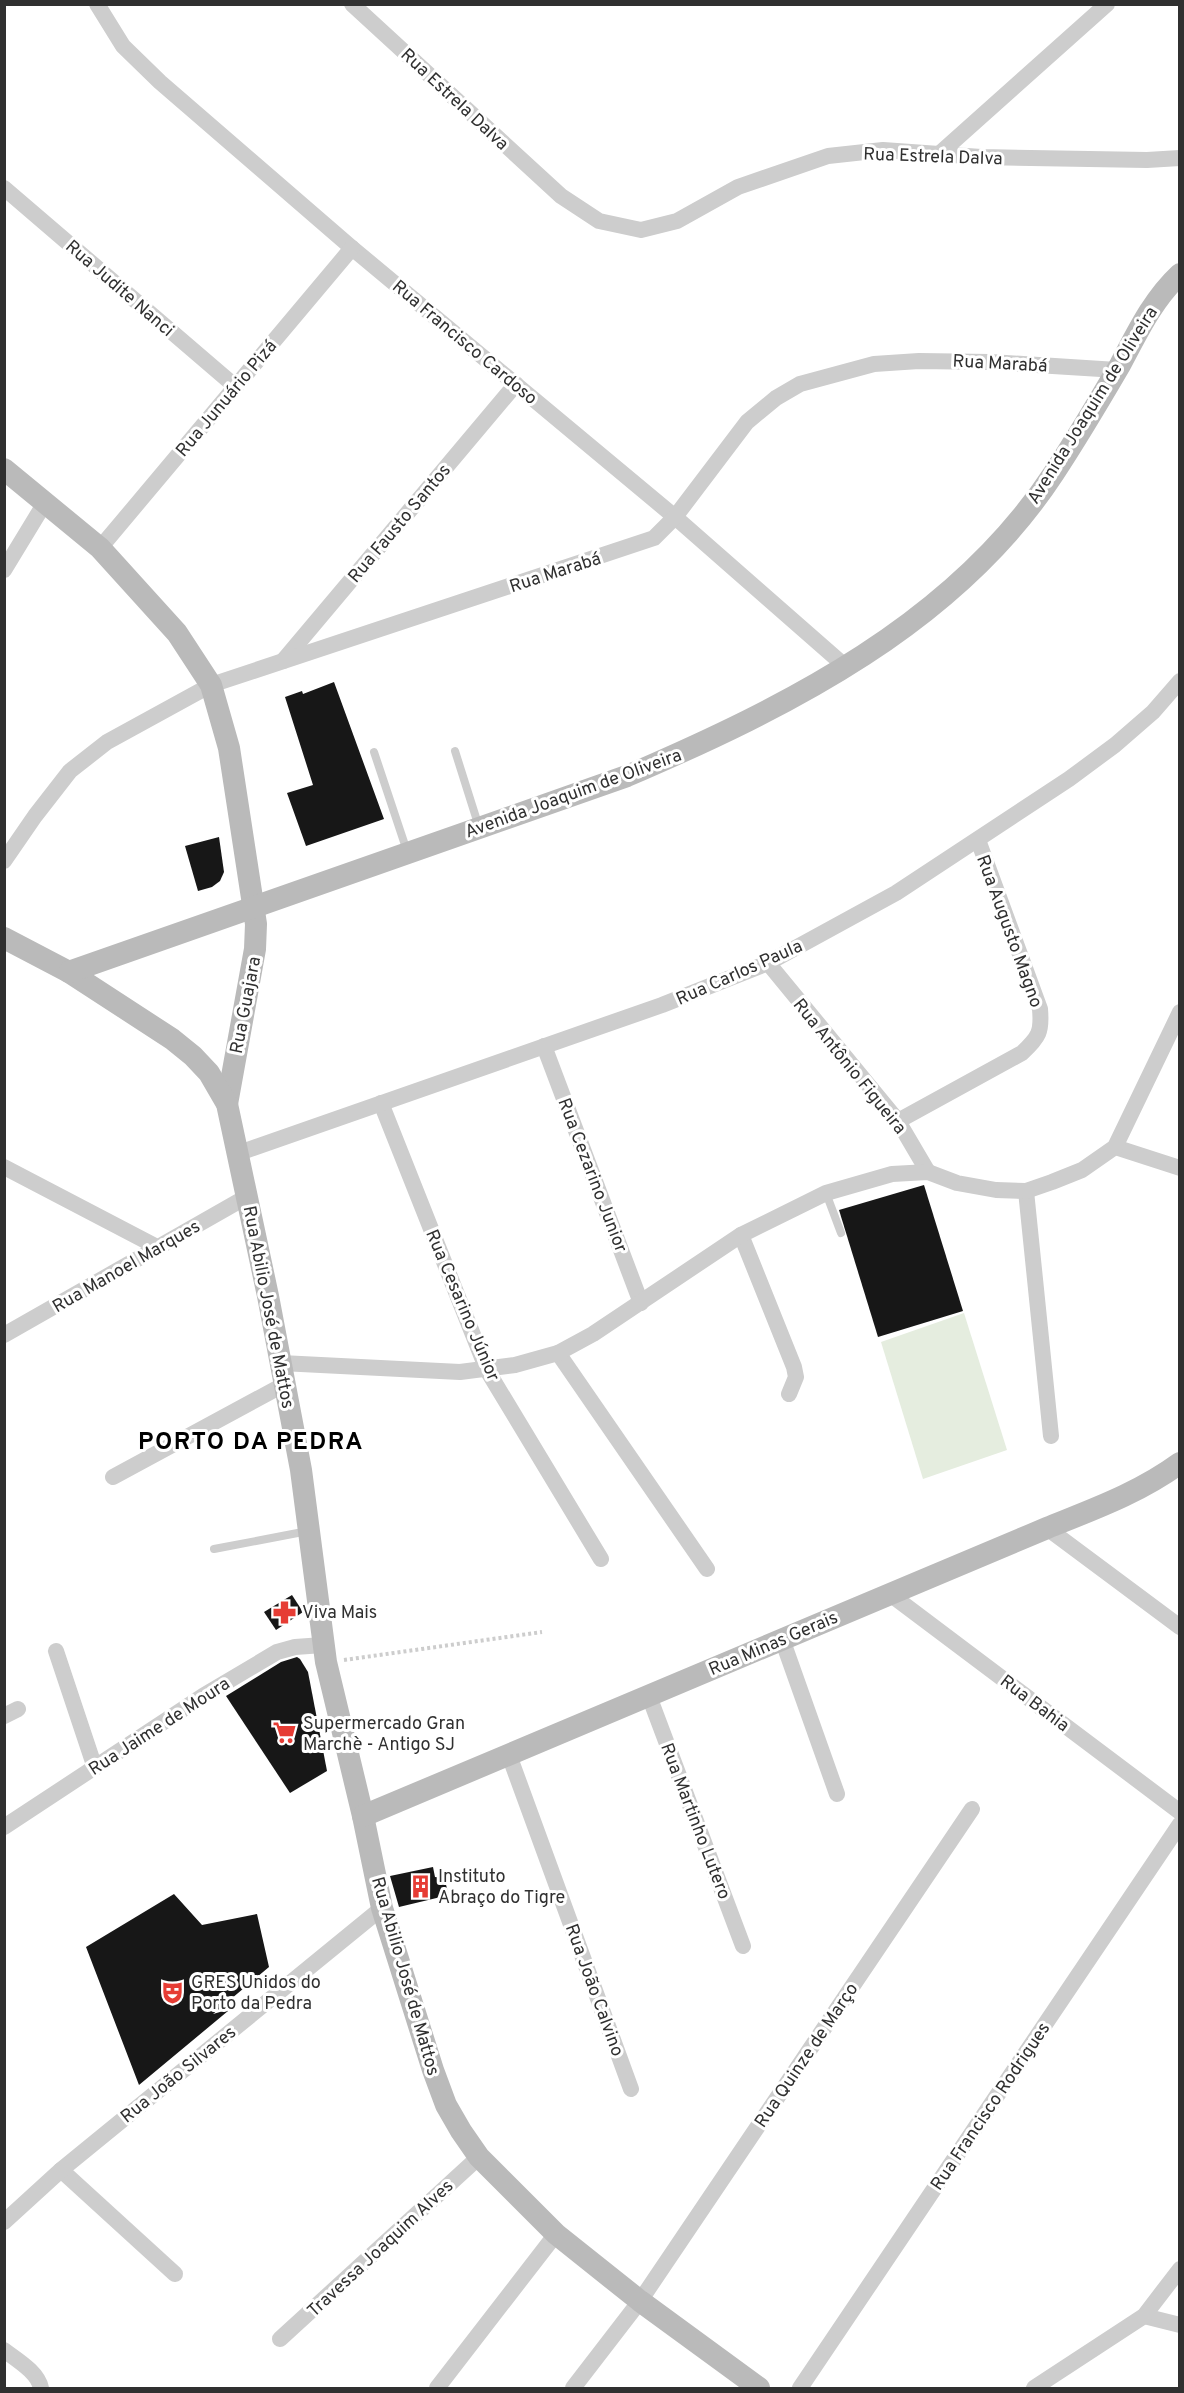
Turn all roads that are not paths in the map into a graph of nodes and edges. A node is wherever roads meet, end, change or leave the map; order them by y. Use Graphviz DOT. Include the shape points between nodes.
graph roads {
  1 [pos="97,4"];
  2 [pos="352,4"];
  3 [pos="1107,4"];
  4 [pos="938,155"];
  5 [pos="1179,158"];
  6 [pos="4,188"];
  7 [pos="352,248"];
  8 [pos="1179,274"];
  9 [pos="1117,370"];
  10 [pos="516,384"];
  11 [pos="236,387"];
  12 [pos="4,469"];
  13 [pos="46,501"];
  14 [pos="675,517"];
  15 [pos="100,548"];
  16 [pos="4,570"];
  17 [pos="283,662"];
  18 [pos="846,667"];
  19 [pos="1179,681"];
  20 [pos="211,685"];
  21 [pos="455,751"];
  22 [pos="374,752"];
  23 [pos="479,828"];
  24 [pos="978,840"];
  25 [pos="408,854"];
  26 [pos="4,861"];
  27 [pos="255,906"];
  28 [pos="4,938"];
  29 [pos="768,963"];
  30 [pos="69,972"];
  31 [pos="1179,1012"];
  32 [pos="544,1046"];
  33 [pos="381,1103"];
  34 [pos="226,1104"];
  35 [pos="898,1121"];
  36 [pos="1115,1148"];
  37 [pos="239,1154"];
  38 [pos="4,1167"];
  39 [pos="1179,1168"];
  40 [pos="928,1172"];
  41 [pos="1026,1191"];
  42 [pos="826,1193"];
  43 [pos="248,1196"];
  44 [pos="841,1233"];
  45 [pos="741,1235"];
  46 [pos="159,1248"];
  47 [pos="641,1303"];
  48 [pos="4,1335"];
  49 [pos="558,1353"];
  50 [pos="487,1370"];
  51 [pos="283,1374"];
  52 [pos="789,1394"];
  53 [pos="1051,1436"];
  54 [pos="1179,1463"];
  55 [pos="113,1477"];
  56 [pos="1047,1527"];
  57 [pos="308,1531"];
  58 [pos="214,1549"];
  59 [pos="601,1559"];
  60 [pos="707,1569"];
  61 [pos="890,1594"];
  62 [pos="1179,1627"];
  63 [pos="782,1639"];
  64 [pos="56,1651"];
  65 [pos="324,1654"];
  66 [pos="649,1696"];
  67 [pos="509,1755"];
  68 [pos="95,1768"];
  69 [pos="837,1794"];
  70 [pos="972,1809"];
  71 [pos="1179,1812"];
  72 [pos="363,1816"];
  73 [pos="1179,1824"];
  74 [pos="4,1827"];
  75 [pos="382,1908"];
  76 [pos="743,1946"];
  77 [pos="631,2089"];
  78 [pos="479,2157"];
  79 [pos="61,2170"];
  80 [pos="4,2222"];
  81 [pos="556,2234"];
  82 [pos="1179,2269"];
  83 [pos="175,2274"];
  84 [pos="640,2301"];
  85 [pos="1144,2316"];
  86 [pos="1179,2325"];
  87 [pos="280,2339"];
  88 [pos="4,2350"];
  89 [pos="41,2388"];
  90 [pos="438,2388"];
  91 [pos="573,2388"];
  92 [pos="759,2388"];
  93 [pos="800,2388"];
  94 [pos="1034,2388"];
  1 -- 7 [label="street, Rua Francisco Cardoso" via="123,46 160,82"];
  2 -- 4 [label="street, Rua Estrela Dalva" via="561,196 598,221 641,230 677,221 738,187 828,156 883,150"];
  3 -- 4 [label="street"];
  4 -- 5 [label="street, Rua Estrela Dalva"];
  6 -- 11 [label="street, Rua Judite Nanci"];
  7 -- 10 [label="street, Rua Francisco Cardoso"];
  7 -- 11 [label="street, Rua Junuário Pizá"];
  8 -- 9 [label="main road, Avenida Joaquim de Oliveira" via="1153,306"];
  9 -- 14 [label="street, Rua Marabá" via="919,361 874,364 800,384 747,422"];
  9 -- 18 [label="main road, Avenida Joaquim de Oliveira" via="1053,474 982,560 937,602"];
  10 -- 14 [label="street, Rua Francisco Cardoso"];
  10 -- 17 [label="street, Rua Fausto Santos"];
  11 -- 15 [label="street, Rua Junuário Pizá"];
  12 -- 13 [label="main road, Rua Guajara"];
  13 -- 15 [label="main road, Rua Guajara"];
  13 -- 16 [label="street"];
  14 -- 17 [label="street, Rua Marabá" via="654,538 637,545"];
  14 -- 18 [label="street, Rua Francisco Cardoso"];
  15 -- 20 [label="main road, Rua Guajara" via="177,633"];
  17 -- 20 [label="street, Rua Marabá"];
  18 -- 23 [label="main road, Avenida Joaquim de Oliveira" via="702,744 627,776"];
  19 -- 24 [label="street, Rua Carlos Paula" via="1153,712 1115,745"];
  20 -- 26 [label="street, Rua Marabá" via="107,742 70,771"];
  20 -- 27 [label="main road, Rua Guajara" via="230,748"];
  21 -- 23 [label="lane"];
  22 -- 25 [label="lane"];
  23 -- 25 [label="main road, Avenida Joaquim de Oliveira"];
  24 -- 29 [label="street, Rua Carlos Paula" via="896,893"];
  24 -- 35 [label="street, Rua Augusto Magno" via="1040,1009 1042,1026 1036,1040 1022,1053"];
  25 -- 27 [label="main road, Avenida Joaquim de Oliveira"];
  27 -- 30 [label="main road, Avenida Joaquim de Oliveira"];
  27 -- 34 [label="main road, Rua Guajara" via="255,949"];
  28 -- 30 [label="main road, Rua Abilio José de Mattos"];
  29 -- 32 [label="street, Rua Carlos Paula"];
  29 -- 35 [label="street, Rua Antônio Figueira"];
  30 -- 34 [label="main road, Rua Abilio José de Mattos" via="193,1056"];
  31 -- 36 [label="street"];
  32 -- 33 [label="street, Rua Carlos Paula"];
  32 -- 47 [label="street, Rua Cezarino Junior"];
  33 -- 37 [label="street, Rua Carlos Paula"];
  33 -- 50 [label="street, Rua Cesarino Júnior"];
  34 -- 37 [label="main road, Rua Abilio José de Mattos"];
  35 -- 40 [label="street, Rua Antônio Figueira"];
  36 -- 39 [label="street"];
  36 -- 41 [label="street" via="1082,1170"];
  37 -- 43 [label="main road, Rua Abilio José de Mattos"];
  38 -- 46 [label="street"];
  40 -- 41 [label="street" via="957,1183"];
  40 -- 42 [label="street" via="892,1174"];
  41 -- 53 [label="street"];
  42 -- 44 [label="lane"];
  42 -- 45 [label="street"];
  43 -- 46 [label="street, Rua Manoel Marques"];
  43 -- 51 [label="main road, Rua Abilio José de Mattos"];
  45 -- 47 [label="street"];
  45 -- 52 [label="street" via="794,1367 796,1377"];
  46 -- 48 [label="street, Rua Manoel Marques"];
  47 -- 49 [label="street"];
  49 -- 50 [label="street"];
  49 -- 60 [label="street"];
  50 -- 51 [label="street"];
  50 -- 59 [label="street, Rua Cesarino Júnior"];
  51 -- 55 [label="street"];
  51 -- 57 [label="main road, Rua Abilio José de Mattos"];
  54 -- 56 [label="main road, Rua Minas Gerais" via="1134,1493"];
  56 -- 61 [label="main road, Rua Minas Gerais"];
  56 -- 62 [label="street"];
  57 -- 58 [label="lane"];
  57 -- 65 [label="main road, Rua Abilio José de Mattos"];
  61 -- 63 [label="main road, Rua Minas Gerais"];
  61 -- 71 [label="street, Rua Bahia"];
  63 -- 66 [label="main road, Rua Minas Gerais"];
  63 -- 69 [label="street"];
  64 -- 68 [label="street"];
  65 -- 68 [label="street, Rua Jaime de Moura" via="295,1647 277,1652"];
  65 -- 72 [label="main road, Rua Abilio José de Mattos"];
  66 -- 67 [label="main road, Rua Minas Gerais"];
  66 -- 76 [label="street, Rua Martinho Lutero"];
  67 -- 72 [label="main road, Rua Minas Gerais"];
  67 -- 77 [label="street, Rua João Calvino"];
  68 -- 74 [label="street, Rua Jaime de Moura"];
  70 -- 84 [label="street, Rua Quinze de Março"];
  72 -- 75 [label="main road, Rua Abilio José de Mattos"];
  73 -- 93 [label="street, Rua Francisco Rodrigues"];
  75 -- 78 [label="main road, Rua Abilio José de Mattos" via="446,2105"];
  75 -- 79 [label="street, Rua João Silvares"];
  78 -- 81 [label="main road, Rua Abilio José de Mattos"];
  78 -- 87 [label="street, Travessa Joaquim Alves"];
  79 -- 80 [label="street, Rua João Silvares"];
  79 -- 83 [label="street"];
  81 -- 84 [label="main road, Rua Abilio José de Mattos"];
  81 -- 90 [label="street"];
  82 -- 85 [label="street"];
  84 -- 91 [label="street, Rua Quinze de Março"];
  84 -- 92 [label="main road, Rua Abilio José de Mattos"];
  85 -- 86 [label="street"];
  85 -- 94 [label="street"];
  88 -- 89 [label="street" via="26,2366"];
}
